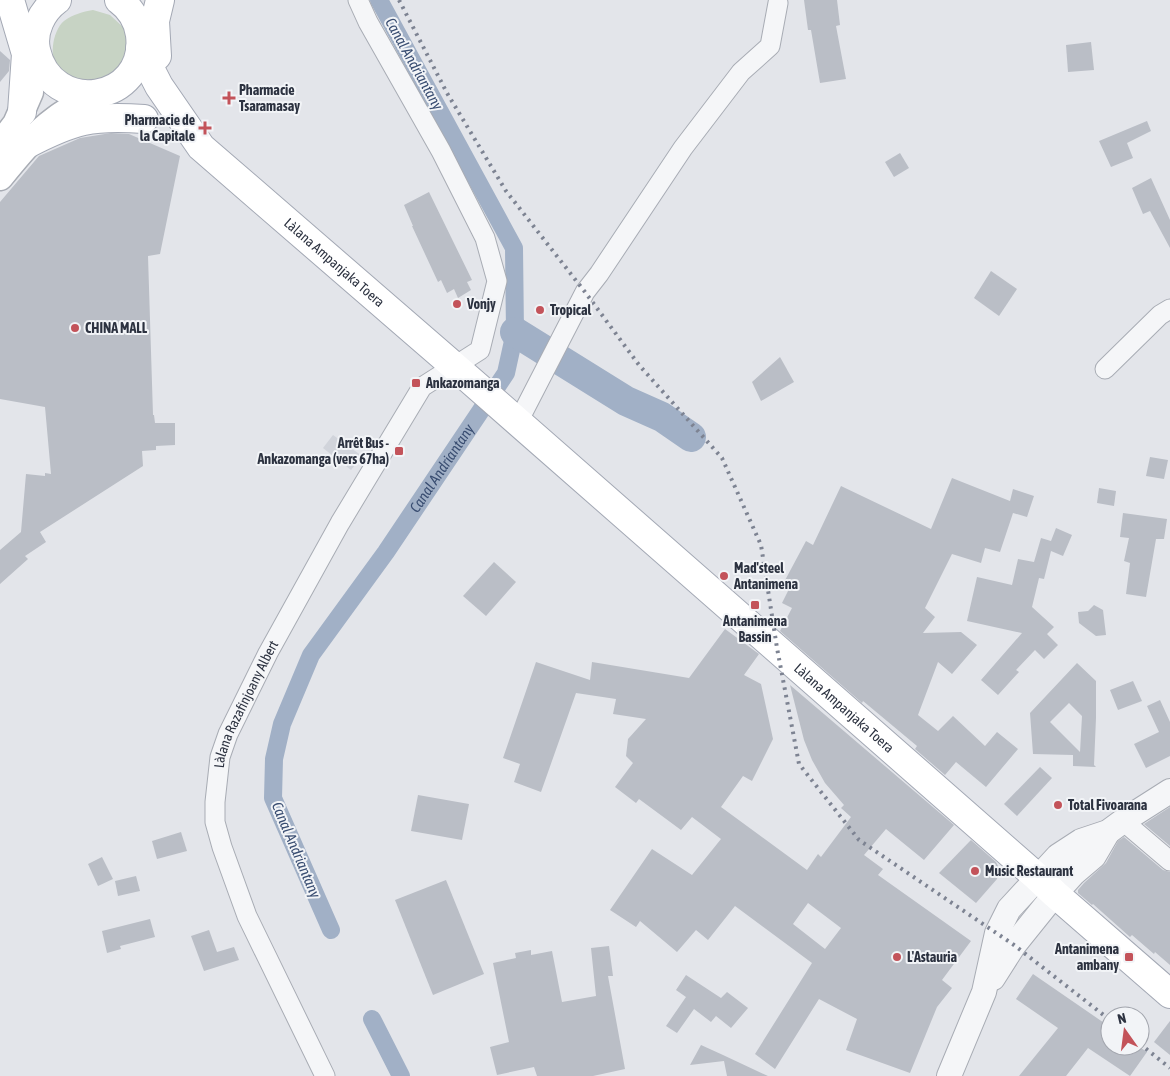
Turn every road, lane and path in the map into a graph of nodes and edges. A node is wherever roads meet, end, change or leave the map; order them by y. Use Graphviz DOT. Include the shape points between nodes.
graph roads {
  1 [pos="11,0"];
  2 [pos="57,0"];
  3 [pos="119,0"];
  4 [pos="153,0"];
  5 [pos="160,0"];
  6 [pos="358,0"];
  7 [pos="778,3"];
  8 [pos="35,44"];
  9 [pos="140,46"];
  10 [pos="93,94"];
  11 [pos="170,103"];
  12 [pos="22,112"];
  13 [pos="144,119"];
  14 [pos="27,144"];
  15 [pos="0,145"];
  16 [pos="201,147"];
  17 [pos="0,177"];
  18 [pos="1170,309"];
  19 [pos="1105,369"];
  20 [pos="462,373"];
  21 [pos="510,415"];
  22 [pos="1170,791"];
  23 [pos="1115,826"];
  24 [pos="1170,861"];
  25 [pos="1046,886"];
  26 [pos="1170,994"];
  27 [pos="325,1076"];
  28 [pos="949,1076"];
  1 -- 8 [label="main road"];
  1 -- 12 [label="main road" via="26,54"];
  2 -- 8 [label="main road" via="42,15"];
  3 -- 9 [label="main road" via="134,16"];
  4 -- 9 [label="main road"];
  5 -- 11 [label="main road" via="155,38"];
  6 -- 20 [label="street, Làlana Razafinjoany Albert" via="484,238 497,281 480,350"];
  7 -- 21 [label="street" via="770,46 741,72 683,148 586,292 544,370"];
  8 -- 10 [label="main road" via="38,62 47,76 60,87 75,93"];
  8 -- 12 [label="main road" via="35,75"];
  9 -- 10 [label="main road" via="137,62 130,74 108,91"];
  9 -- 11 [label="main road"];
  10 -- 13 [label="main road"];
  10 -- 14 [label="main road"];
  11 -- 16 [label="main road"];
  12 -- 15 [label="main road"];
  13 -- 14 [label="main road" via="90,118"];
  13 -- 16 [label="main road"];
  14 -- 17 [label="main road"];
  16 -- 20 [label="main road, Làlana Ampanjaka Toera"];
  18 -- 19 [label="street" via="1160,314"];
  20 -- 21 [label="main road, Làlana Ampanjaka Toera"];
  20 -- 27 [label="street, Làlana Razafinjoany Albert" via="422,387 340,523 268,653 220,757 215,822 222,847 246,916"];
  21 -- 25 [label="main road, Làlana Ampanjaka Toera"];
  22 -- 23 [label="street"];
  23 -- 24 [label="street"];
  23 -- 25 [label="street" via="1081,841 1058,856"];
  25 -- 26 [label="main road, Làlana Ampanjaka Toera"];
  25 -- 28 [label="street" via="1009,909 997,933 984,992"];
}
